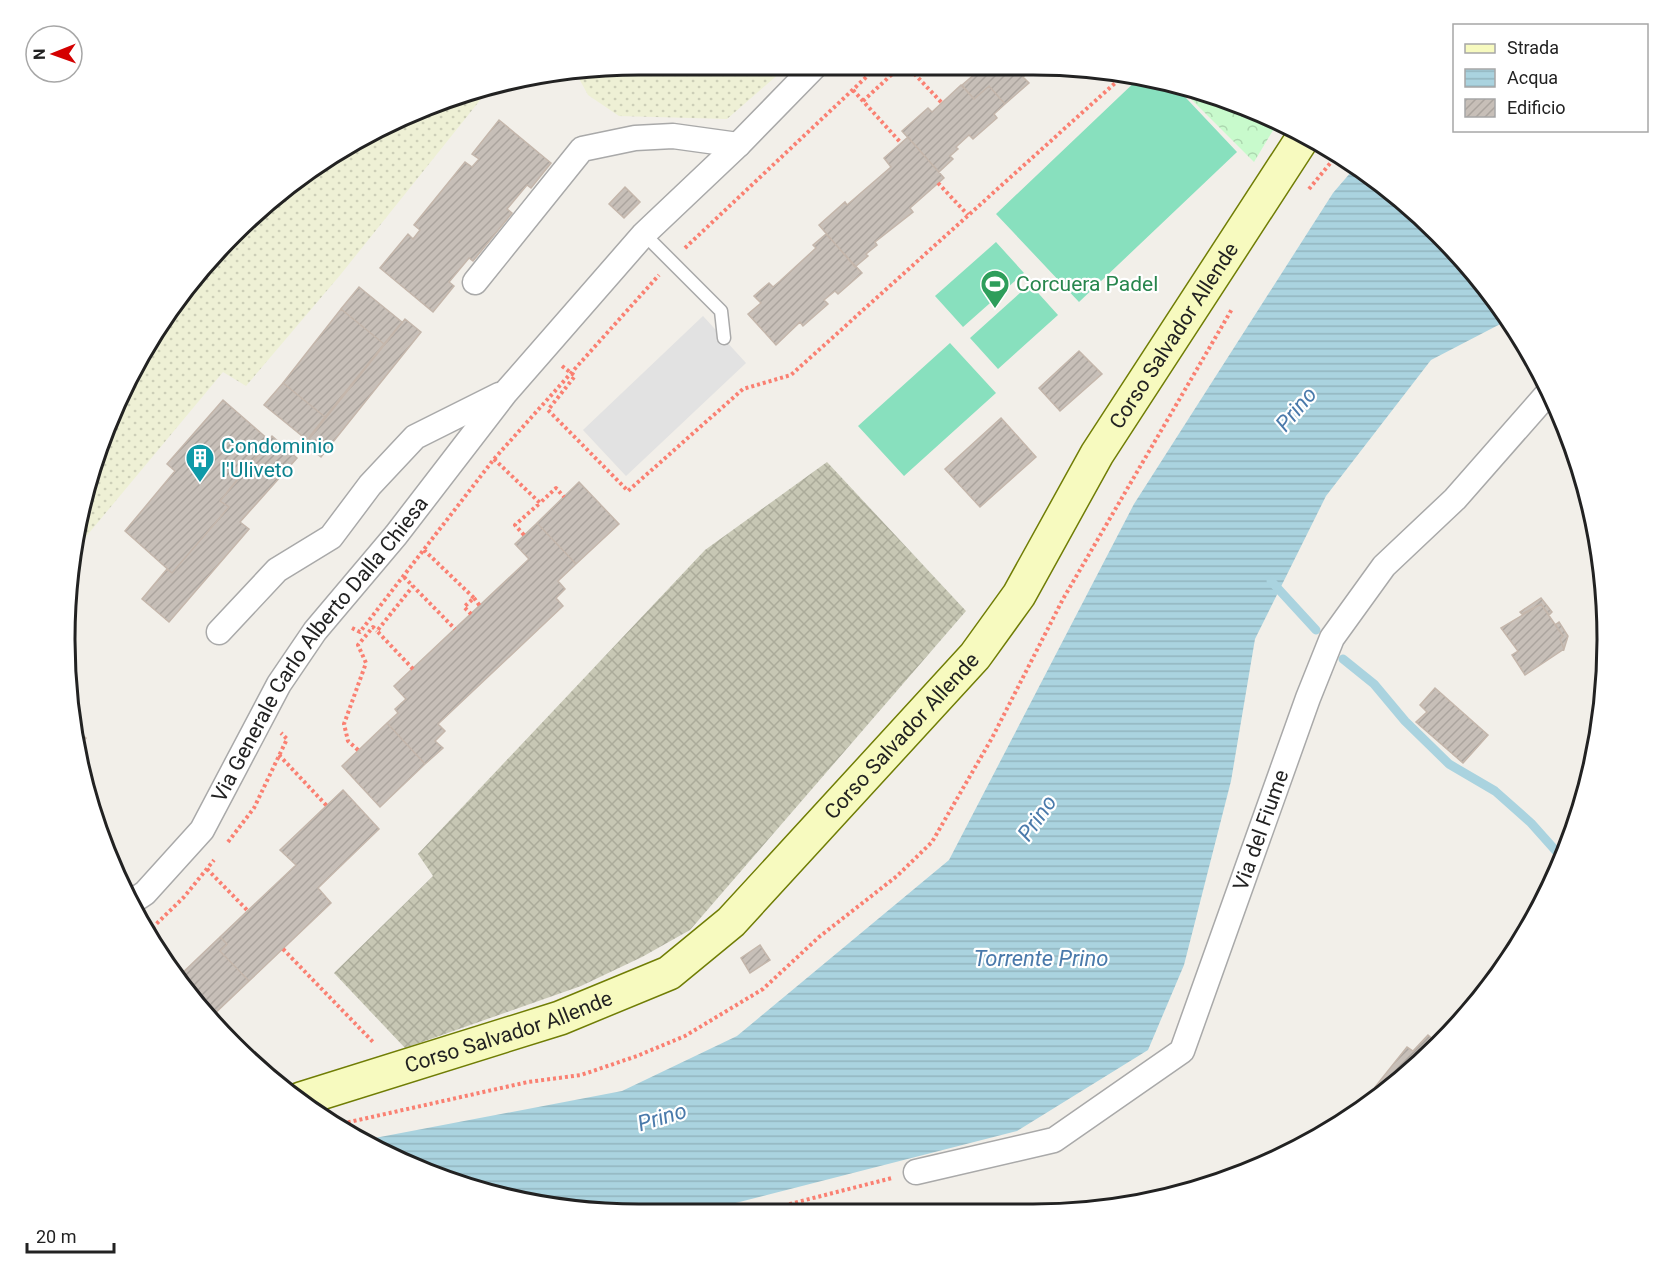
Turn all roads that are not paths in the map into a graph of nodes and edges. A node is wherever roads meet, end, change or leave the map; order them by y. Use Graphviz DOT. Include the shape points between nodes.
graph roads {
  1 [pos="806,75"];
  2 [pos="1300,143"];
  3 [pos="738,145"];
  4 [pos="644,234"];
  5 [pos="475,282"];
  6 [pos="724,338"];
  7 [pos="506,392"];
  8 [pos="1543,399"];
  9 [pos="219,632"];
  10 [pos="138,898"];
  11 [pos="309,1096"];
  12 [pos="916,1172"];
  1 -- 3 [label="street, Via Generale Carlo Alberto Dalla Chiesa"];
  2 -- 11 [label="street, Corso Salvador Allende" via="1097,454 1019,595 975,656 731,922 669,973 560,1018"];
  3 -- 4 [label="street, Via Generale Carlo Alberto Dalla Chiesa"];
  3 -- 5 [label="street" via="674,136 635,138 582,149"];
  4 -- 6 [label="lane" via="721,311"];
  4 -- 7 [label="street, Via Generale Carlo Alberto Dalla Chiesa"];
  7 -- 9 [label="street, Via Generale Carlo Alberto Dalla Chiesa" via="415,437 370,485 331,537 277,570"];
  7 -- 10 [label="street, Via Generale Carlo Alberto Dalla Chiesa" via="396,536 315,632 279,684 202,830"];
  8 -- 12 [label="street, Via del Fiume" via="1455,498 1384,566 1332,638 1182,1051 1054,1140"];
}
